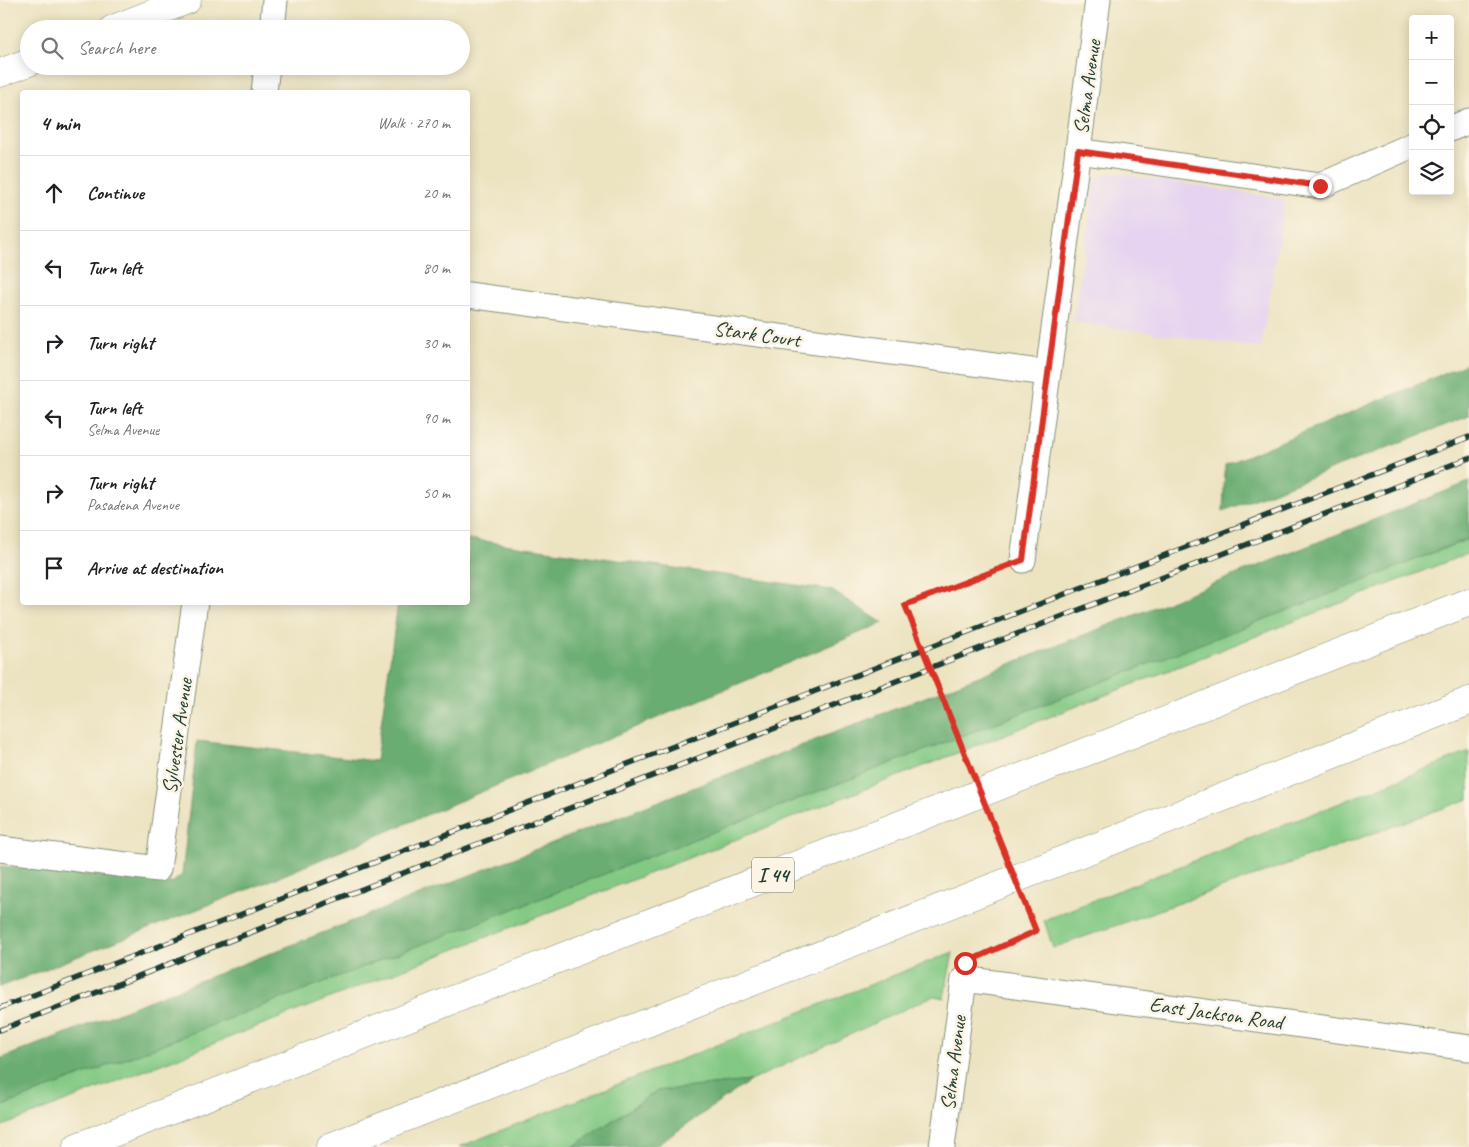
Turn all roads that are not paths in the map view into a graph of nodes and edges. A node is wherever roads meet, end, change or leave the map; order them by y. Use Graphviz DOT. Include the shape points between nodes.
graph roads {
  1 [pos="187,0"];
  2 [pos="275,0"];
  3 [pos="1098,0"];
  4 [pos="136,20"];
  5 [pos="273,20"];
  6 [pos="20,65"];
  7 [pos="0,73"];
  8 [pos="266,75"];
  9 [pos="264,90"];
  10 [pos="1469,121"];
  11 [pos="1454,127"];
  12 [pos="1409,148"];
  13 [pos="1078,151"];
  14 [pos="470,295"];
  15 [pos="1047,373"];
  16 [pos="1023,560"];
  17 [pos="1469,602"];
  18 [pos="195,605"];
  19 [pos="1469,702"];
  20 [pos="0,849"];
  21 [pos="964,979"];
  22 [pos="1469,1048"];
  23 [pos="77,1147"];
  24 [pos="330,1147"];
  25 [pos="942,1147"];
  1 -- 4 [label="main road"];
  2 -- 5 [label="street"];
  3 -- 13 [label="street, Selma Avenue"];
  6 -- 7 [label="main road"];
  8 -- 9 [label="street"];
  10 -- 11 [label="street"];
  12 -- 13 [label="street" via="1320,186"];
  13 -- 15 [label="street, Selma Avenue"];
  14 -- 15 [label="street, Stark Court"];
  15 -- 16 [label="street, Selma Avenue"];
  17 -- 23 [label="main road, I 44"];
  18 -- 20 [label="street, Sylvester Avenue" via="158,868"];
  19 -- 24 [label="main road"];
  21 -- 22 [label="street, East Jackson Road"];
  21 -- 25 [label="street, Selma Avenue"];
}
